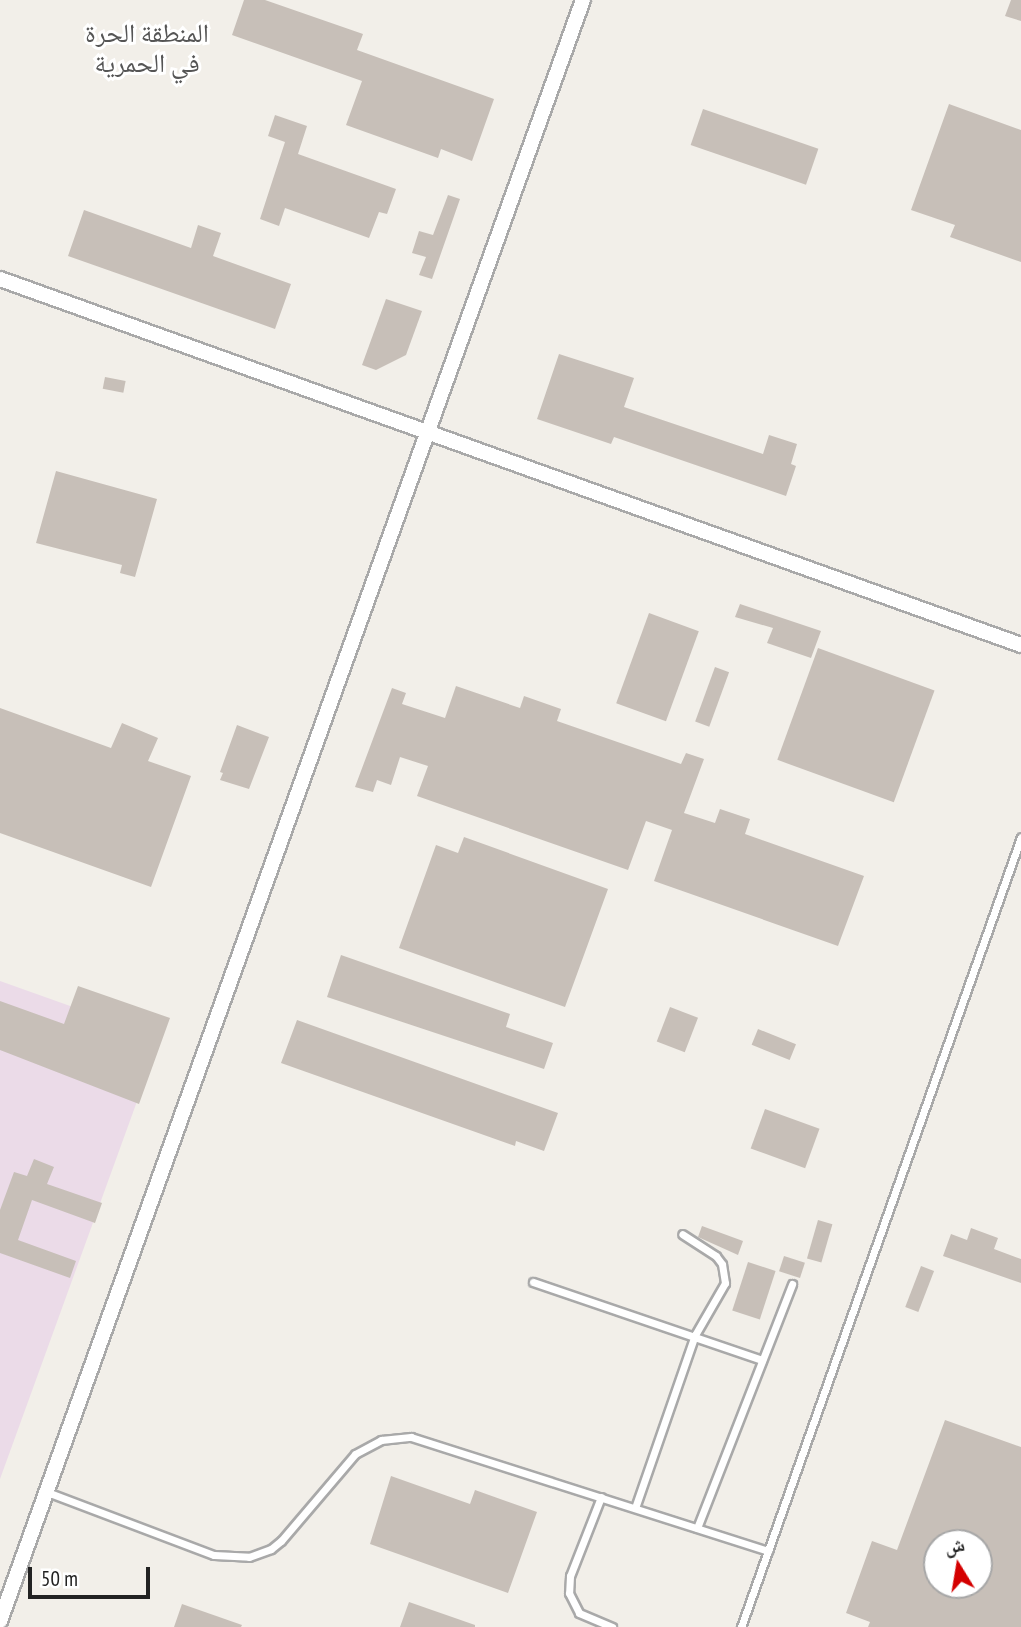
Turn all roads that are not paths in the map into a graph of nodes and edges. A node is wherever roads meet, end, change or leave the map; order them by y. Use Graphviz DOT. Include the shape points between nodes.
graph roads {
  1 [pos="583,0"];
  2 [pos="0,279"];
  3 [pos="428,433"];
  4 [pos="1021,645"];
  5 [pos="1021,837"];
  6 [pos="682,1234"];
  7 [pos="533,1282"];
  8 [pos="792,1284"];
  9 [pos="695,1335"];
  10 [pos="762,1360"];
  11 [pos="47,1492"];
  12 [pos="601,1497"];
  13 [pos="635,1508"];
  14 [pos="696,1528"];
  15 [pos="768,1551"];
  16 [pos="0,1621"];
  17 [pos="612,1627"];
  18 [pos="741,1627"];
  1 -- 3 [label="street"];
  2 -- 3 [label="street"];
  3 -- 4 [label="street"];
  3 -- 11 [label="street"];
  5 -- 15 [label="lane"];
  6 -- 9 [label="lane" via="716,1256 725,1273 722,1293"];
  7 -- 9 [label="lane"];
  8 -- 10 [label="lane"];
  9 -- 10 [label="lane"];
  9 -- 13 [label="lane"];
  10 -- 14 [label="lane"];
  11 -- 12 [label="lane" via="214,1555 237,1559 271,1549 355,1454 396,1437 426,1440"];
  11 -- 16 [label="street"];
  12 -- 13 [label="lane"];
  12 -- 17 [label="lane" via="570,1576 569,1593 579,1613"];
  13 -- 14 [label="lane"];
  14 -- 15 [label="lane"];
  15 -- 18 [label="lane"];
}
